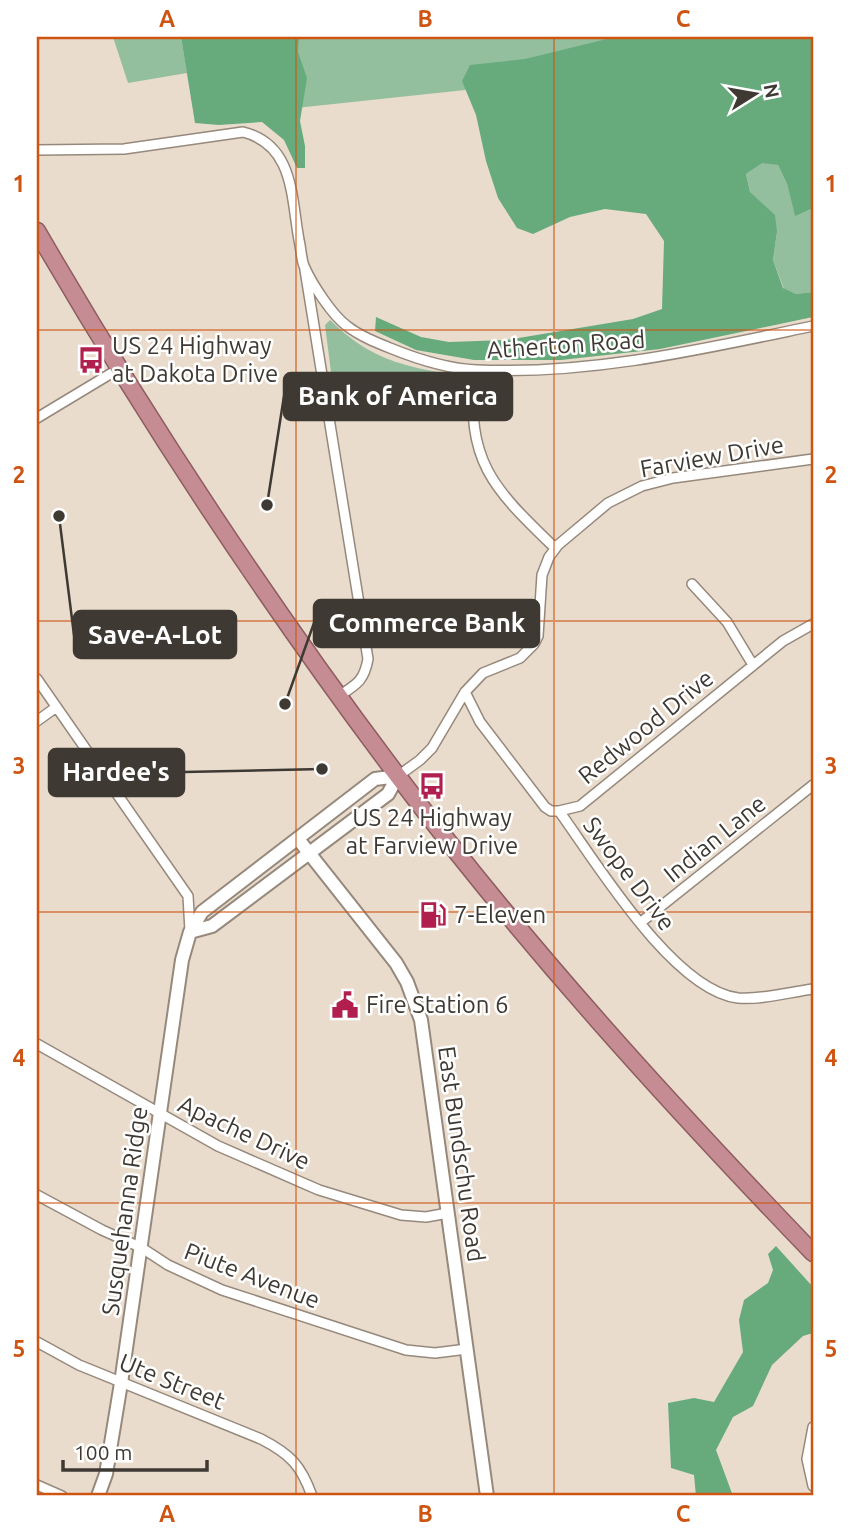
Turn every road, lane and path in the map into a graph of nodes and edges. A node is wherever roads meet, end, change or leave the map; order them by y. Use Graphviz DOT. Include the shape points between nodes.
graph roads {
  1 [pos="37,150"];
  2 [pos="37,231"];
  3 [pos="304,265"];
  4 [pos="813,326"];
  5 [pos="120,369"];
  6 [pos="475,370"];
  7 [pos="37,418"];
  8 [pos="813,459"];
  9 [pos="555,548"];
  10 [pos="692,584"];
  11 [pos="813,624"];
  12 [pos="753,665"];
  13 [pos="37,680"];
  14 [pos="465,692"];
  15 [pos="339,696"];
  16 [pos="55,708"];
  17 [pos="37,721"];
  18 [pos="398,776"];
  19 [pos="813,785"];
  20 [pos="559,811"];
  21 [pos="335,812"];
  22 [pos="345,826"];
  23 [pos="298,839"];
  24 [pos="309,852"];
  25 [pos="640,923"];
  26 [pos="190,932"];
  27 [pos="813,989"];
  28 [pos="37,1044"];
  29 [pos="160,1115"];
  30 [pos="37,1195"];
  31 [pos="448,1213"];
  32 [pos="142,1248"];
  33 [pos="813,1253"];
  34 [pos="37,1342"];
  35 [pos="467,1349"];
  36 [pos="121,1384"];
  37 [pos="813,1427"];
  38 [pos="37,1485"];
  39 [pos="813,1486"];
  40 [pos="61,1496"];
  41 [pos="99,1496"];
  42 [pos="312,1496"];
  43 [pos="487,1496"];
  1 -- 3 [label="street, Atherton Road" via="124,149 243,132 256,135 275,149 286,169"];
  2 -- 5 [label="highway"];
  3 -- 6 [label="street, Atherton Road" via="336,317 348,328 409,356"];
  3 -- 15 [label="street" via="368,659 360,681"];
  4 -- 6 [label="street, Atherton Road" via="619,362"];
  5 -- 7 [label="street"];
  5 -- 15 [label="highway" via="214,519"];
  6 -- 9 [label="street" via="473,427 482,461 508,499"];
  8 -- 9 [label="street, Farview Drive" via="642,486 608,503"];
  9 -- 14 [label="street, Farview Drive" via="542,575 534,644 520,658 483,673"];
  10 -- 12 [label="street" via="727,622"];
  11 -- 12 [label="street, Redwood Drive" via="783,640"];
  12 -- 20 [label="street, Redwood Drive" via="580,806"];
  13 -- 16 [label="street"];
  14 -- 18 [label="street, Farview Drive" via="432,748"];
  14 -- 20 [label="street, Swope Drive" via="480,722 545,807"];
  15 -- 18 [label="highway"];
  16 -- 17 [label="street"];
  16 -- 26 [label="street" via="188,896"];
  18 -- 21 [label="street, Susquehanna Ridge" via="375,779"];
  18 -- 22 [label="street" via="388,794"];
  18 -- 33 [label="highway" via="648,1078"];
  19 -- 25 [label="street, Indian Lane"];
  20 -- 25 [label="street, Swope Drive"];
  21 -- 22 [label="street"];
  21 -- 23 [label="street, Susquehanna Ridge"];
  22 -- 24 [label="street"];
  23 -- 24 [label="street, East Bundschu Road"];
  23 -- 26 [label="street, Susquehanna Ridge" via="202,912"];
  24 -- 26 [label="street" via="212,926"];
  24 -- 31 [label="street, East Bundschu Road" via="396,963 411,990 421,1020"];
  25 -- 27 [label="street, Swope Drive" via="687,972 718,992 750,998"];
  26 -- 29 [label="street, Susquehanna Ridge"];
  28 -- 29 [label="street, Apache Drive"];
  29 -- 31 [label="street, Apache Drive" via="319,1190 401,1216"];
  29 -- 32 [label="street, Susquehanna Ridge"];
  30 -- 32 [label="street, Piute Avenue"];
  31 -- 35 [label="street, East Bundschu Road"];
  32 -- 35 [label="street, Piute Avenue" via="222,1290 406,1350"];
  32 -- 36 [label="street, Susquehanna Ridge"];
  34 -- 36 [label="street, Ute Street"];
  35 -- 43 [label="street, East Bundschu Road"];
  36 -- 41 [label="street, Susquehanna Ridge"];
  36 -- 42 [label="street, Ute Street" via="261,1438 285,1452 303,1473"];
  37 -- 39 [label="street" via="807,1459"];
  38 -- 40 [label="street"];
}
